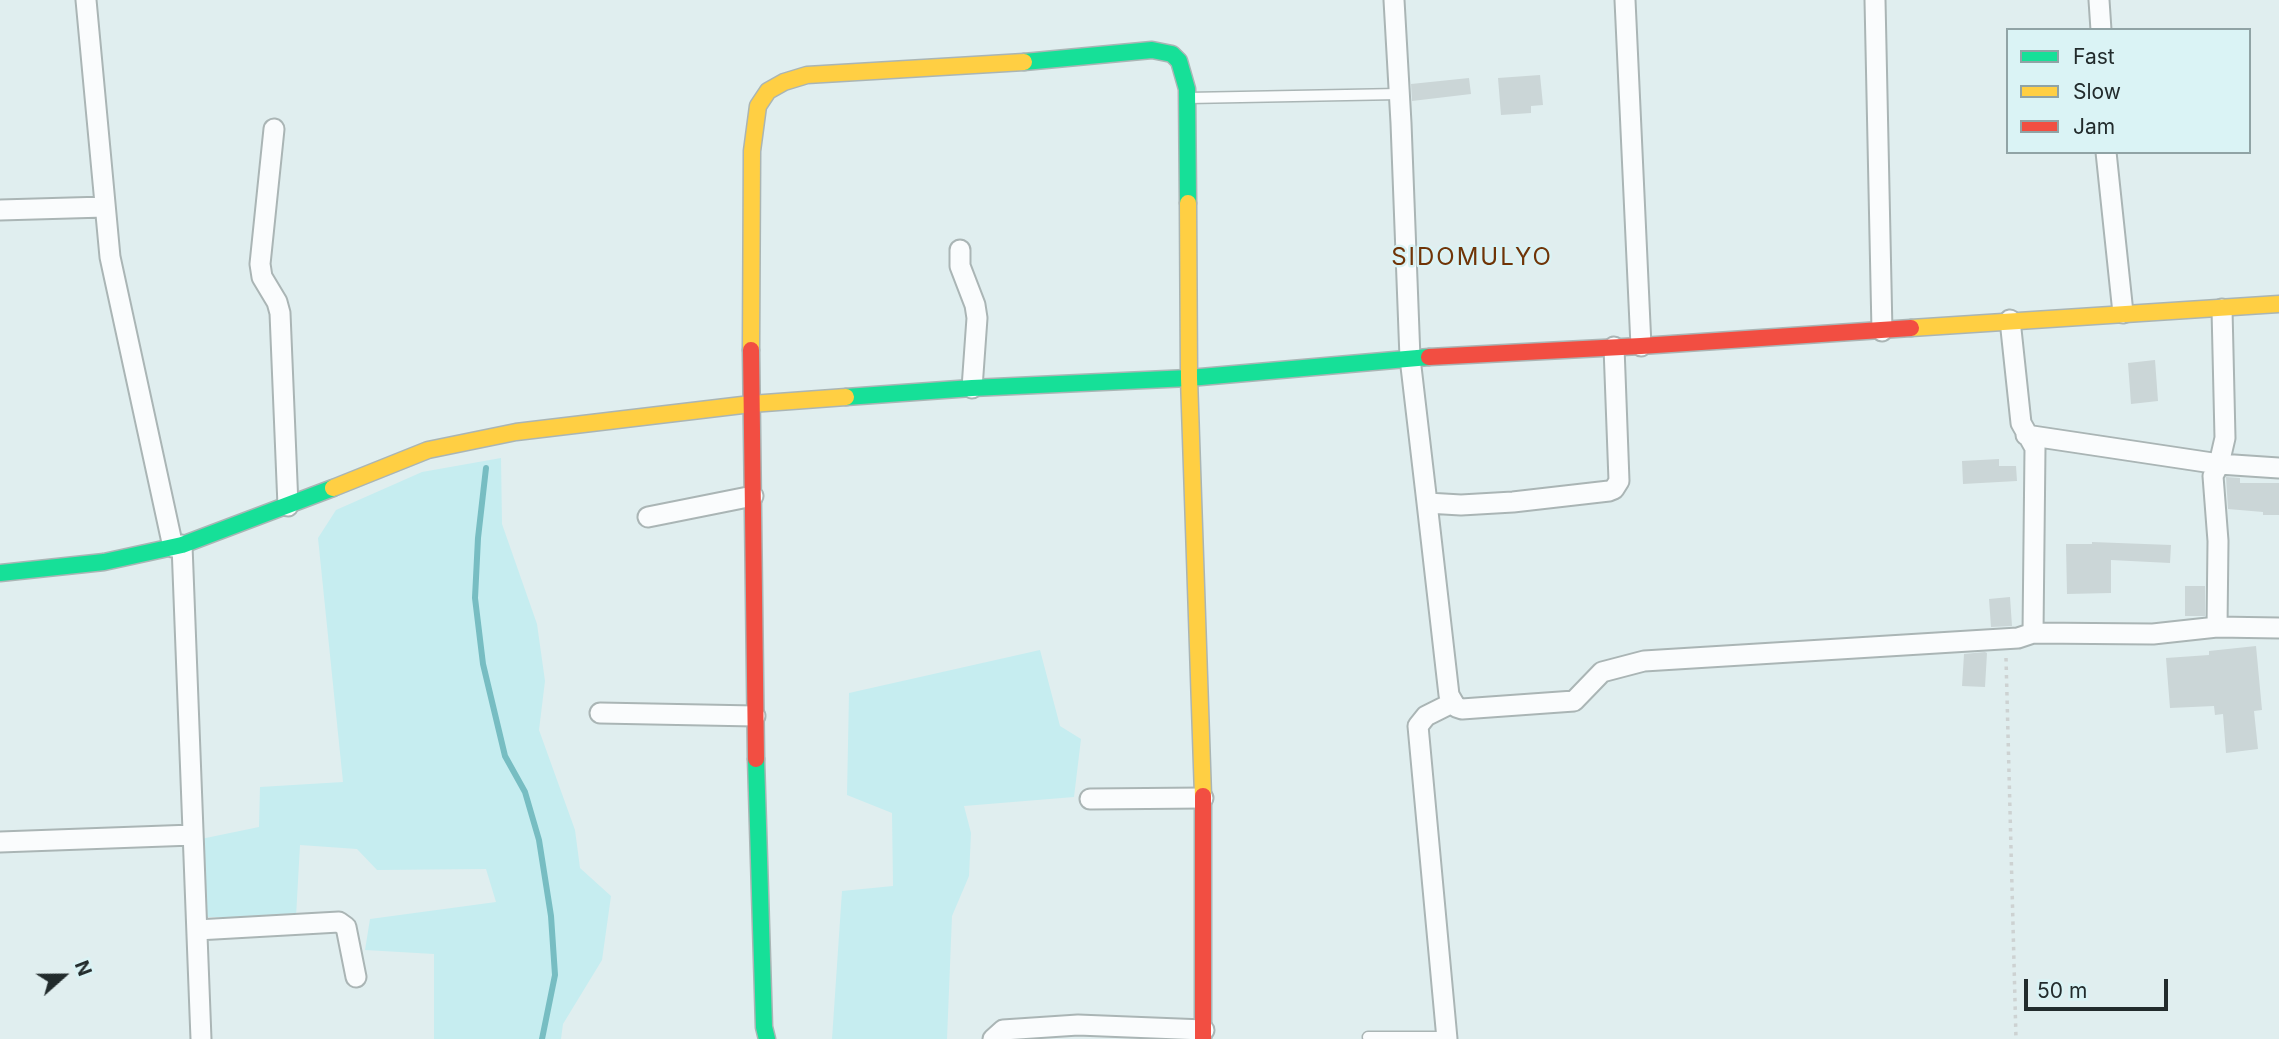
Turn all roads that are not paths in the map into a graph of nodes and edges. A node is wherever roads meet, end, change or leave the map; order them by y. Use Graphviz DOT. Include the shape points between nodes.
graph roads {
  1 [pos="86,0"];
  2 [pos="1394,0"];
  3 [pos="1625,0"];
  4 [pos="1875,0"];
  5 [pos="2099,0"];
  6 [pos="2101,28"];
  7 [pos="1399,94"];
  8 [pos="1187,98"];
  9 [pos="274,129"];
  10 [pos="2106,154"];
  11 [pos="105,207"];
  12 [pos="0,210"];
  13 [pos="960,250"];
  14 [pos="2279,304"];
  15 [pos="2222,309"];
  16 [pos="2123,313"];
  17 [pos="2010,320"];
  18 [pos="1882,331"];
  19 [pos="1641,346"];
  20 [pos="1614,347"];
  21 [pos="1410,358"];
  22 [pos="1189,378"];
  23 [pos="972,388"];
  24 [pos="751,404"];
  25 [pos="2026,435"];
  26 [pos="2219,464"];
  27 [pos="2279,468"];
  28 [pos="753,496"];
  29 [pos="1427,503"];
  30 [pos="288,506"];
  31 [pos="648,517"];
  32 [pos="177,546"];
  33 [pos="0,573"];
  34 [pos="2217,626"];
  35 [pos="2279,628"];
  36 [pos="2033,633"];
  37 [pos="1452,703"];
  38 [pos="600,713"];
  39 [pos="755,716"];
  40 [pos="1203,798"];
  41 [pos="1090,799"];
  42 [pos="193,835"];
  43 [pos="0,842"];
  44 [pos="197,930"];
  45 [pos="356,976"];
  46 [pos="1204,1036"];
  47 [pos="1368,1037"];
  48 [pos="1447,1038"];
  49 [pos="201,1039"];
  50 [pos="767,1039"];
  51 [pos="993,1039"];
  1 -- 11 [label="street"];
  2 -- 7 [label="street"];
  3 -- 19 [label="street"];
  4 -- 18 [label="street"];
  5 -- 6 [label="street"];
  7 -- 8 [label="lane"];
  7 -- 21 [label="street"];
  8 -- 22 [label="street"];
  8 -- 24 [label="street" via="1179,61 1172,54 1152,50 807,75 768,91 758,106 752,151"];
  9 -- 30 [label="street" via="260,264 280,313"];
  10 -- 16 [label="street"];
  11 -- 12 [label="street"];
  11 -- 32 [label="street" via="110,257"];
  13 -- 23 [label="street" via="960,266 977,318"];
  14 -- 15 [label="street"];
  15 -- 16 [label="street"];
  15 -- 26 [label="street" via="2225,438"];
  16 -- 17 [label="street"];
  17 -- 18 [label="street"];
  17 -- 25 [label="street"];
  18 -- 19 [label="street"];
  19 -- 20 [label="street"];
  20 -- 21 [label="street"];
  20 -- 29 [label="street" via="1619,481 1614,489 1513,502"];
  21 -- 22 [label="street"];
  21 -- 29 [label="street"];
  22 -- 23 [label="street"];
  22 -- 40 [label="street"];
  23 -- 24 [label="street"];
  24 -- 28 [label="street"];
  24 -- 30 [label="street" via="516,432 454,444"];
  25 -- 26 [label="street"];
  25 -- 36 [label="street" via="2036,456"];
  26 -- 27 [label="street"];
  26 -- 34 [label="street" via="2213,476"];
  28 -- 31 [label="street"];
  28 -- 39 [label="street"];
  29 -- 37 [label="street"];
  30 -- 32 [label="street"];
  32 -- 33 [label="street" via="104,562"];
  32 -- 42 [label="street"];
  34 -- 35 [label="street"];
  34 -- 36 [label="street" via="2153,634"];
  36 -- 37 [label="street" via="2018,638 1644,661 1602,672 1567,703 1468,710"];
  37 -- 48 [label="street" via="1426,716 1419,726"];
  38 -- 39 [label="street"];
  39 -- 50 [label="street"];
  40 -- 41 [label="street"];
  40 -- 46 [label="street"];
  42 -- 43 [label="street"];
  42 -- 44 [label="street"];
  44 -- 45 [label="street" via="339,922 346,928"];
  44 -- 49 [label="street"];
  46 -- 51 [label="street" via="1078,1025 1003,1030"];
  47 -- 48 [label="lane"];
}
